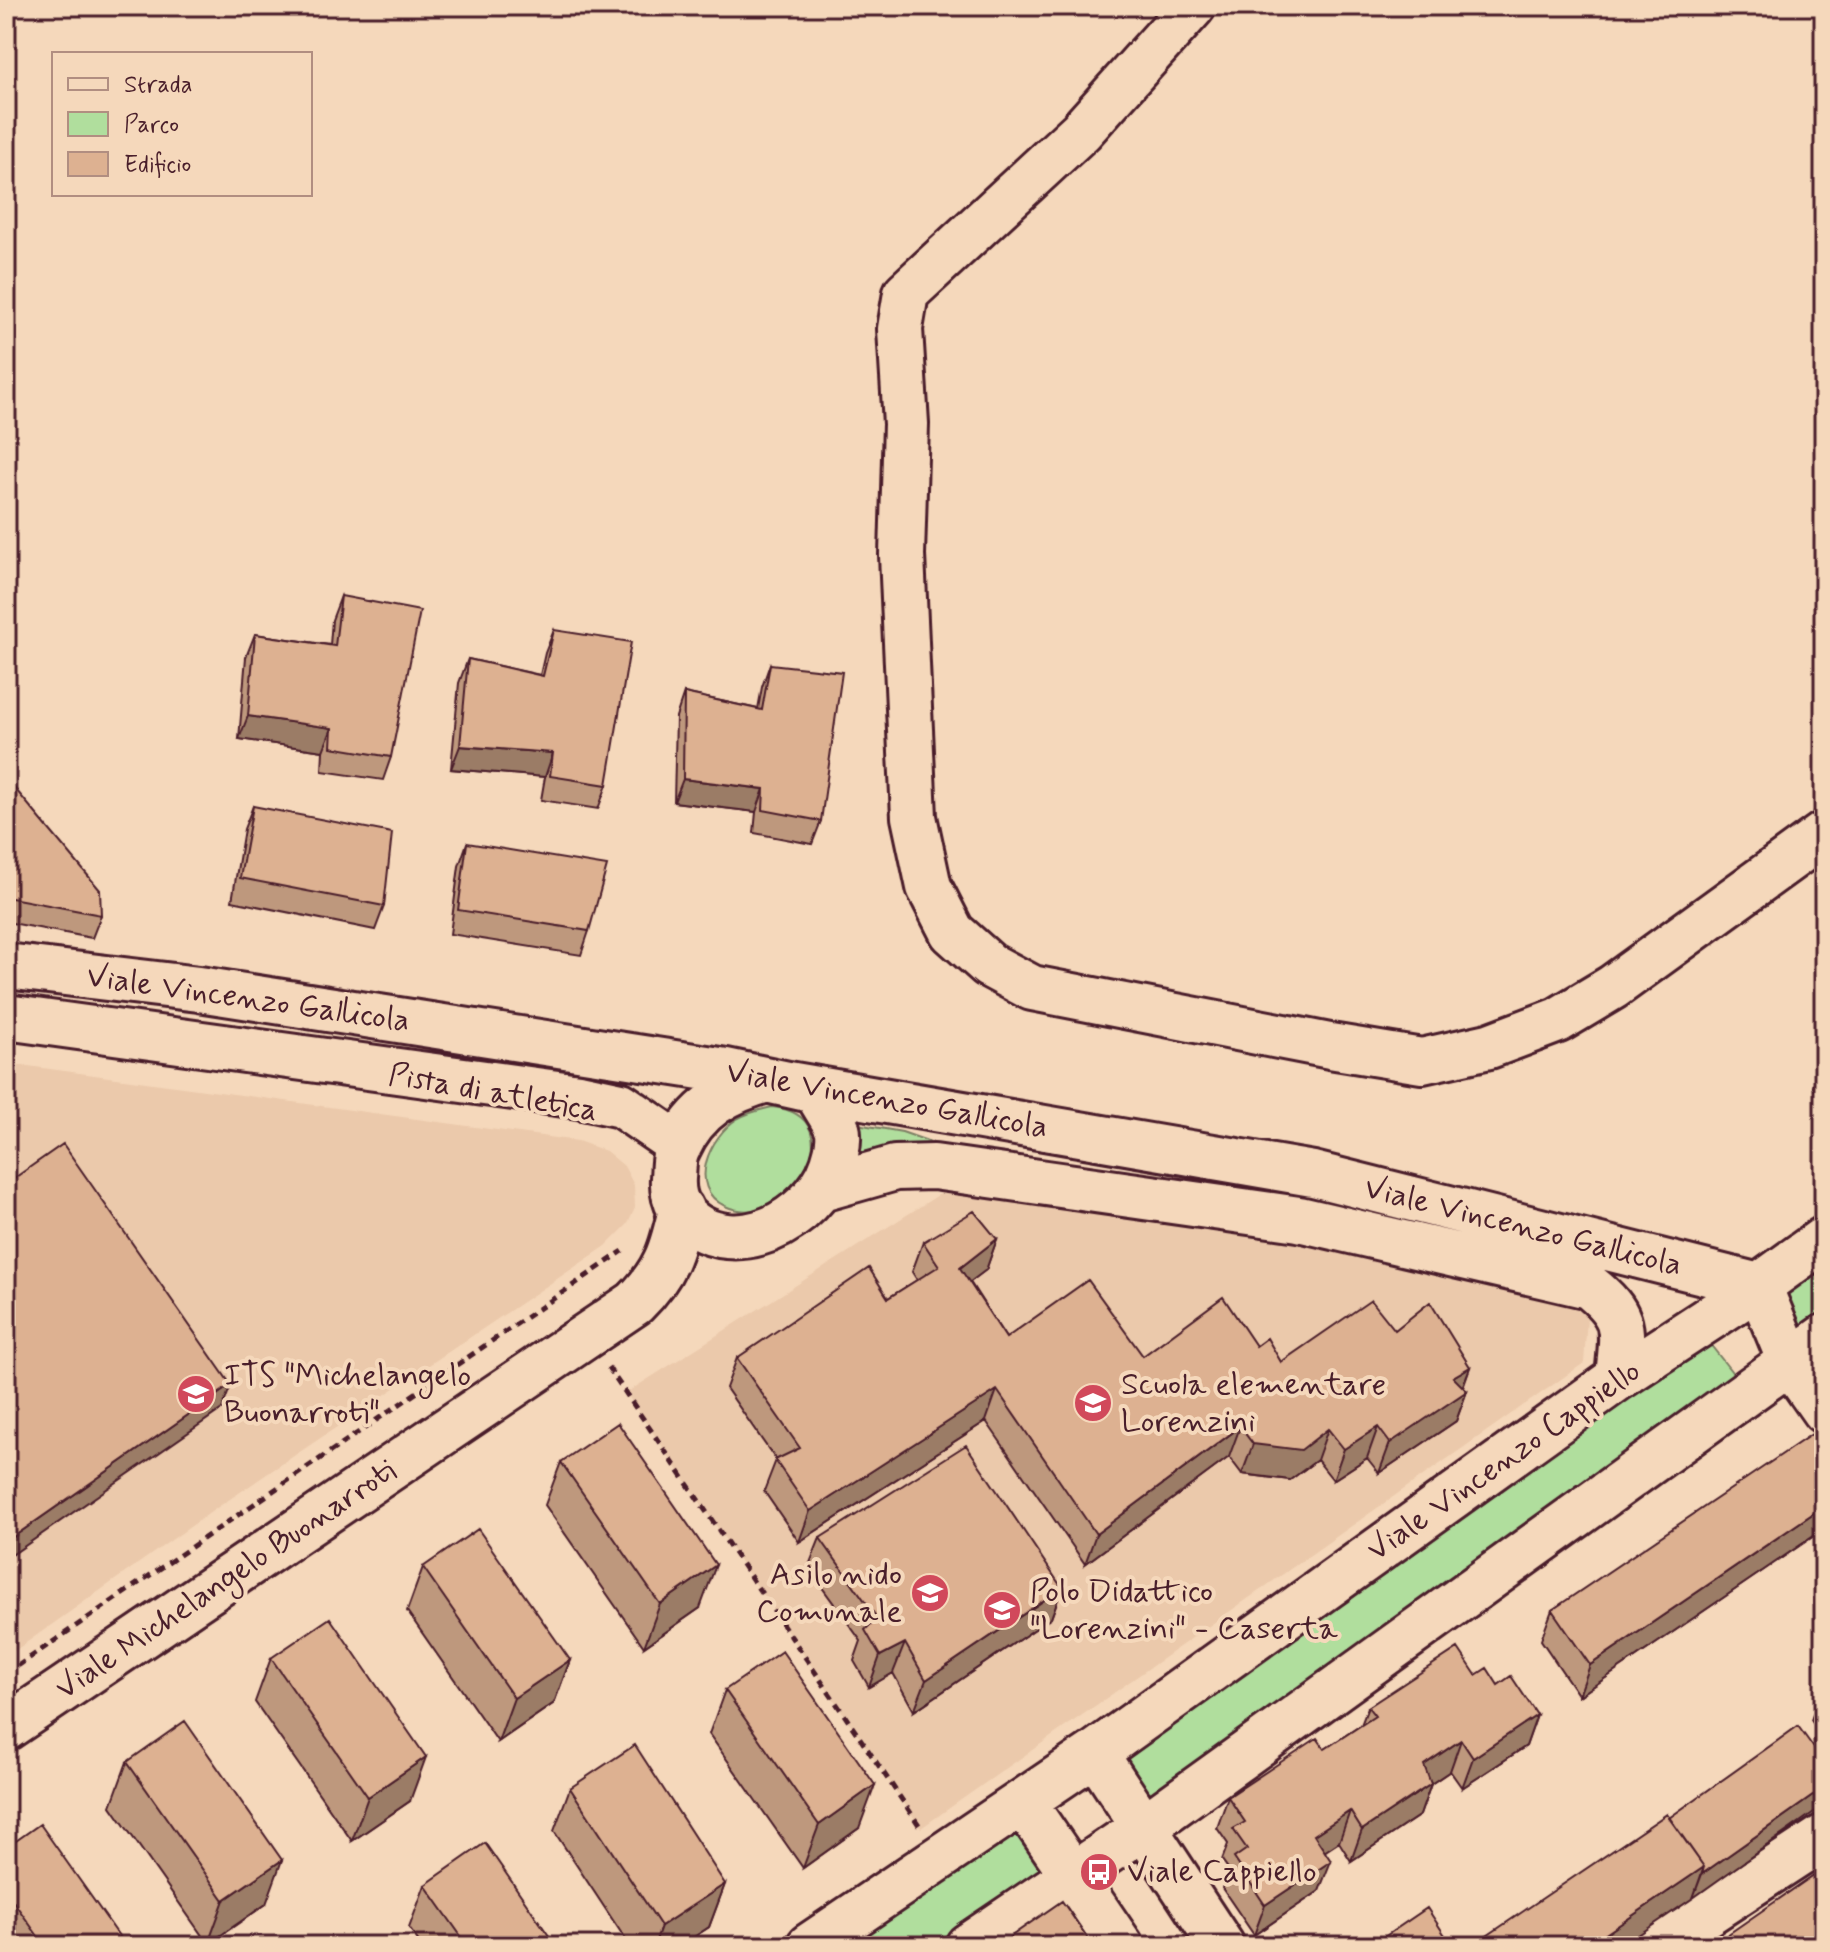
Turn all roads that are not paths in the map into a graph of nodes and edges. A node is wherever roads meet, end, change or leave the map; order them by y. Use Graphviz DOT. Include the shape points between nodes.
graph roads {
  1 [pos="1193,6"];
  2 [pos="1824,834"];
  3 [pos="6,966"];
  4 [pos="6,1017"];
  5 [pos="788,1084"];
  6 [pos="679,1145"];
  7 [pos="821,1189"];
  8 [pos="681,1209"];
  9 [pos="1824,1239"];
  10 [pos="1759,1286"];
  11 [pos="1807,1350"];
  12 [pos="1618,1378"];
  13 [pos="1824,1411"];
  14 [pos="6,1728"];
  15 [pos="1095,1753"];
  16 [pos="1023,1802"];
  17 [pos="1144,1827"];
  18 [pos="1824,1837"];
  19 [pos="1074,1876"];
  20 [pos="809,1946"];
  21 [pos="968,1946"];
  22 [pos="1121,1946"];
  23 [pos="1222,1946"];
  24 [pos="1657,1946"];
  1 -- 2 [label="street" via="1081,131 906,293 900,329 906,424 902,555 914,817 929,887 952,932 989,965 1032,988 1422,1061 1489,1046 1558,1020 1613,987"];
  3 -- 5 [label="street, Viale Vincenzo Gallicola" via="199,989"];
  4 -- 6 [label="street, Viale Vincenzo Gallicola" via="579,1096 621,1105"];
  5 -- 6 [label="street, Viale Michelangelo Buonarroti" via="767,1080 737,1089 708,1106"];
  5 -- 7 [label="street, Viale Michelangelo Buonarroti" via="816,1091 838,1131 833,1166"];
  5 -- 10 [label="street, Viale Vincenzo Gallicola" via="1313,1174"];
  6 -- 8 [label="street, Viale Michelangelo Buonarroti" via="672,1194"];
  7 -- 8 [label="street, Viale Michelangelo Buonarroti" via="791,1218 760,1233 727,1237 691,1224"];
  7 -- 12 [label="street, Viale Vincenzo Gallicola" via="895,1168 934,1167 1299,1219 1589,1286 1620,1318"];
  8 -- 14 [label="street, Viale Michelangelo Buonarroti" via="674,1244 656,1282 635,1303"];
  9 -- 10 [label="street, Viale Vincenzo Cappiello"];
  10 -- 11 [label="street"];
  10 -- 12 [label="street, Viale Vincenzo Cappiello"];
  11 -- 13 [label="street"];
  11 -- 17 [label="street"];
  12 -- 15 [label="street, Viale Vincenzo Cappiello"];
  15 -- 16 [label="street, Viale Vincenzo Cappiello"];
  15 -- 17 [label="street"];
  16 -- 19 [label="street"];
  16 -- 20 [label="street, Viale Vincenzo Cappiello"];
  17 -- 19 [label="street"];
  17 -- 23 [label="street"];
  18 -- 24 [label="street"];
  19 -- 21 [label="street"];
  19 -- 22 [label="street"];
}
